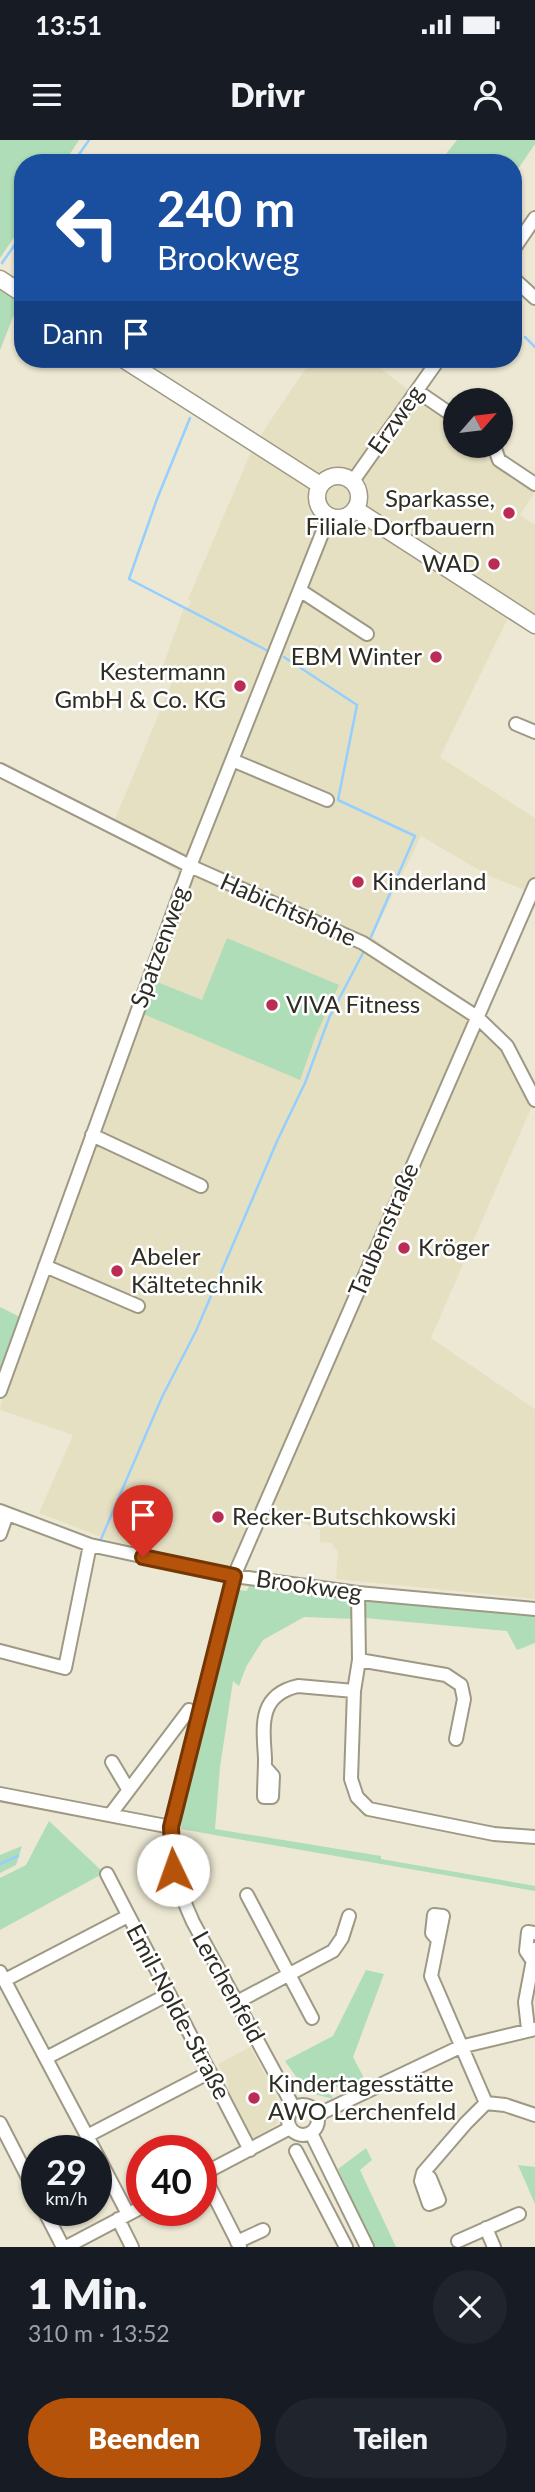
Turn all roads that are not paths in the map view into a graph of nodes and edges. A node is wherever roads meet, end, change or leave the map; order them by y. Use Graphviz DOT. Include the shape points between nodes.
graph roads {
  1 [pos="535,218"];
  2 [pos="522,237"];
  3 [pos="522,286"];
  4 [pos="535,298"];
  5 [pos="137,368"];
  6 [pos="433,368"];
  7 [pos="417,391"];
  8 [pos="443,409"];
  9 [pos="498,458"];
  10 [pos="353,481"];
  11 [pos="535,484"];
  12 [pos="320,485"];
  13 [pos="355,509"];
  14 [pos="329,516"];
  15 [pos="300,591"];
  16 [pos="535,625"];
  17 [pos="367,634"];
  18 [pos="516,724"];
  19 [pos="535,732"];
  20 [pos="232,760"];
  21 [pos="0,770"];
  22 [pos="327,800"];
  23 [pos="190,866"];
  24 [pos="535,885"];
  25 [pos="477,1017"];
  26 [pos="535,1100"];
  27 [pos="92,1135"];
  28 [pos="201,1186"];
  29 [pos="46,1266"];
  30 [pos="138,1306"];
  31 [pos="0,1391"];
  32 [pos="3,1513"];
  33 [pos="0,1534"];
  34 [pos="90,1545"];
  35 [pos="234,1576"];
  36 [pos="358,1593"];
  37 [pos="535,1609"];
  38 [pos="0,1651"];
  39 [pos="359,1660"];
  40 [pos="354,1691"];
  41 [pos="188,1710"];
  42 [pos="456,1739"];
  43 [pos="112,1762"];
  44 [pos="265,1767"];
  45 [pos="128,1789"];
  46 [pos="0,1794"];
  47 [pos="110,1815"];
  48 [pos="171,1827"];
  49 [pos="535,1838"];
  50 [pos="107,1874"];
  51 [pos="247,1895"];
  52 [pos="128,1916"];
  53 [pos="349,1916"];
  54 [pos="535,1933"];
  55 [pos="438,1940"];
  56 [pos="534,1955"];
  57 [pos="289,1974"];
  58 [pos="2,1976"];
  59 [pos="169,1994"];
  60 [pos="237,2001"];
  61 [pos="312,2018"];
  62 [pos="532,2029"];
  63 [pos="460,2047"];
  64 [pos="46,2058"];
  65 [pos="210,2072"];
  66 [pos="485,2104"];
  67 [pos="294,2108"];
  68 [pos="317,2115"];
  69 [pos="535,2115"];
  70 [pos="0,2123"];
  71 [pos="290,2129"];
  72 [pos="311,2133"];
  73 [pos="87,2135"];
  74 [pos="90,2135"];
  75 [pos="250,2150"];
  76 [pos="296,2151"];
  77 [pos="322,2157"];
  78 [pos="21,2164"];
  79 [pos="217,2167"];
  80 [pos="423,2173"];
  81 [pos="314,2182"];
  82 [pos="112,2191"];
  83 [pos="217,2203"];
  84 [pos="520,2214"];
  85 [pos="126,2215"];
  86 [pos="123,2217"];
  87 [pos="53,2226"];
  88 [pos="486,2228"];
  89 [pos="263,2230"];
  90 [pos="458,2241"];
  91 [pos="239,2245"];
  92 [pos="65,2247"];
  93 [pos="132,2247"];
  94 [pos="346,2247"];
  95 [pos="366,2247"];
  96 [pos="494,2247"];
  1 -- 2 [label="street"];
  3 -- 4 [label="street"];
  5 -- 12 [label="main road"];
  6 -- 7 [label="street, Erzweg"];
  7 -- 8 [label="street"];
  7 -- 10 [label="street, Erzweg"];
  9 -- 11 [label="street"];
  10 -- 12 [label="main road" via="335,475"];
  10 -- 13 [label="main road" via="359,492"];
  12 -- 14 [label="main road" via="317,500"];
  13 -- 14 [label="main road" via="343,517"];
  13 -- 16 [label="main road"];
  14 -- 15 [label="street, Spatzenweg"];
  15 -- 17 [label="street"];
  15 -- 20 [label="street, Spatzenweg"];
  18 -- 19 [label="street"];
  20 -- 22 [label="street"];
  20 -- 23 [label="street, Spatzenweg"];
  21 -- 23 [label="street, Habichtshöhe"];
  23 -- 25 [label="street, Habichtshöhe" via="363,943"];
  23 -- 27 [label="street, Spatzenweg"];
  24 -- 25 [label="street, Taubenstraße"];
  25 -- 26 [label="street, Habichtshöhe" via="507,1046"];
  25 -- 35 [label="street, Taubenstraße"];
  27 -- 28 [label="street"];
  27 -- 29 [label="street, Spatzenweg"];
  29 -- 30 [label="street"];
  29 -- 31 [label="street, Spatzenweg"];
  32 -- 33 [label="street, Brookweg"];
  32 -- 34 [label="street, Brookweg"];
  34 -- 35 [label="street, Brookweg"];
  34 -- 38 [label="street" via="65,1668"];
  35 -- 36 [label="street, Brookweg"];
  35 -- 48 [label="street, Lerchenfeld"];
  36 -- 37 [label="street, Brookweg"];
  36 -- 39 [label="street"];
  39 -- 40 [label="street"];
  39 -- 42 [label="street" via="446,1675 461,1685 464,1699"];
  40 -- 44 [label="street" via="298,1686 270,1702 263,1724"];
  40 -- 49 [label="street" via="351,1783 369,1809"];
  41 -- 45 [label="street"];
  43 -- 45 [label="street"];
  45 -- 47 [label="street"];
  46 -- 47 [label="street"];
  47 -- 48 [label="street"];
  48 -- 60 [label="street, Lerchenfeld" via="173,1870 181,1896"];
  50 -- 52 [label="street, Emil-Nolde-Straße"];
  51 -- 57 [label="street"];
  52 -- 58 [label="street"];
  52 -- 59 [label="street, Emil-Nolde-Straße"];
  53 -- 57 [label="street" via="333,1951"];
  54 -- 56 [label="street" via="528,1932 526,1951"];
  55 -- 63 [label="street" via="431,1976"];
  56 -- 62 [label="street" via="525,2002"];
  57 -- 60 [label="street"];
  57 -- 61 [label="street"];
  58 -- 64 [label="street"];
  59 -- 64 [label="street"];
  59 -- 65 [label="street, Emil-Nolde-Straße"];
  60 -- 67 [label="street, Lerchenfeld"];
  62 -- 63 [label="street"];
  63 -- 66 [label="street"];
  63 -- 68 [label="street"];
  64 -- 73 [label="street"];
  65 -- 74 [label="street"];
  65 -- 75 [label="street, Emil-Nolde-Straße"];
  66 -- 69 [label="street"];
  66 -- 80 [label="street"];
  67 -- 68 [label="street" via="304,2105"];
  67 -- 71 [label="street" via="288,2117"];
  68 -- 72 [label="street" via="318,2125"];
  70 -- 78 [label="street"];
  71 -- 72 [label="street" via="302,2136"];
  71 -- 75 [label="street"];
  72 -- 77 [label="street"];
  75 -- 79 [label="street"];
  76 -- 81 [label="street"];
  77 -- 81 [label="street"];
  77 -- 95 [label="street"];
  81 -- 94 [label="street"];
  82 -- 86 [label="street"];
  83 -- 91 [label="street"];
  84 -- 88 [label="street"];
  85 -- 86 [label="street"];
  86 -- 92 [label="street"];
  86 -- 93 [label="street"];
  87 -- 92 [label="street"];
  88 -- 90 [label="street"];
  88 -- 96 [label="street"];
  89 -- 91 [label="street"];
}
